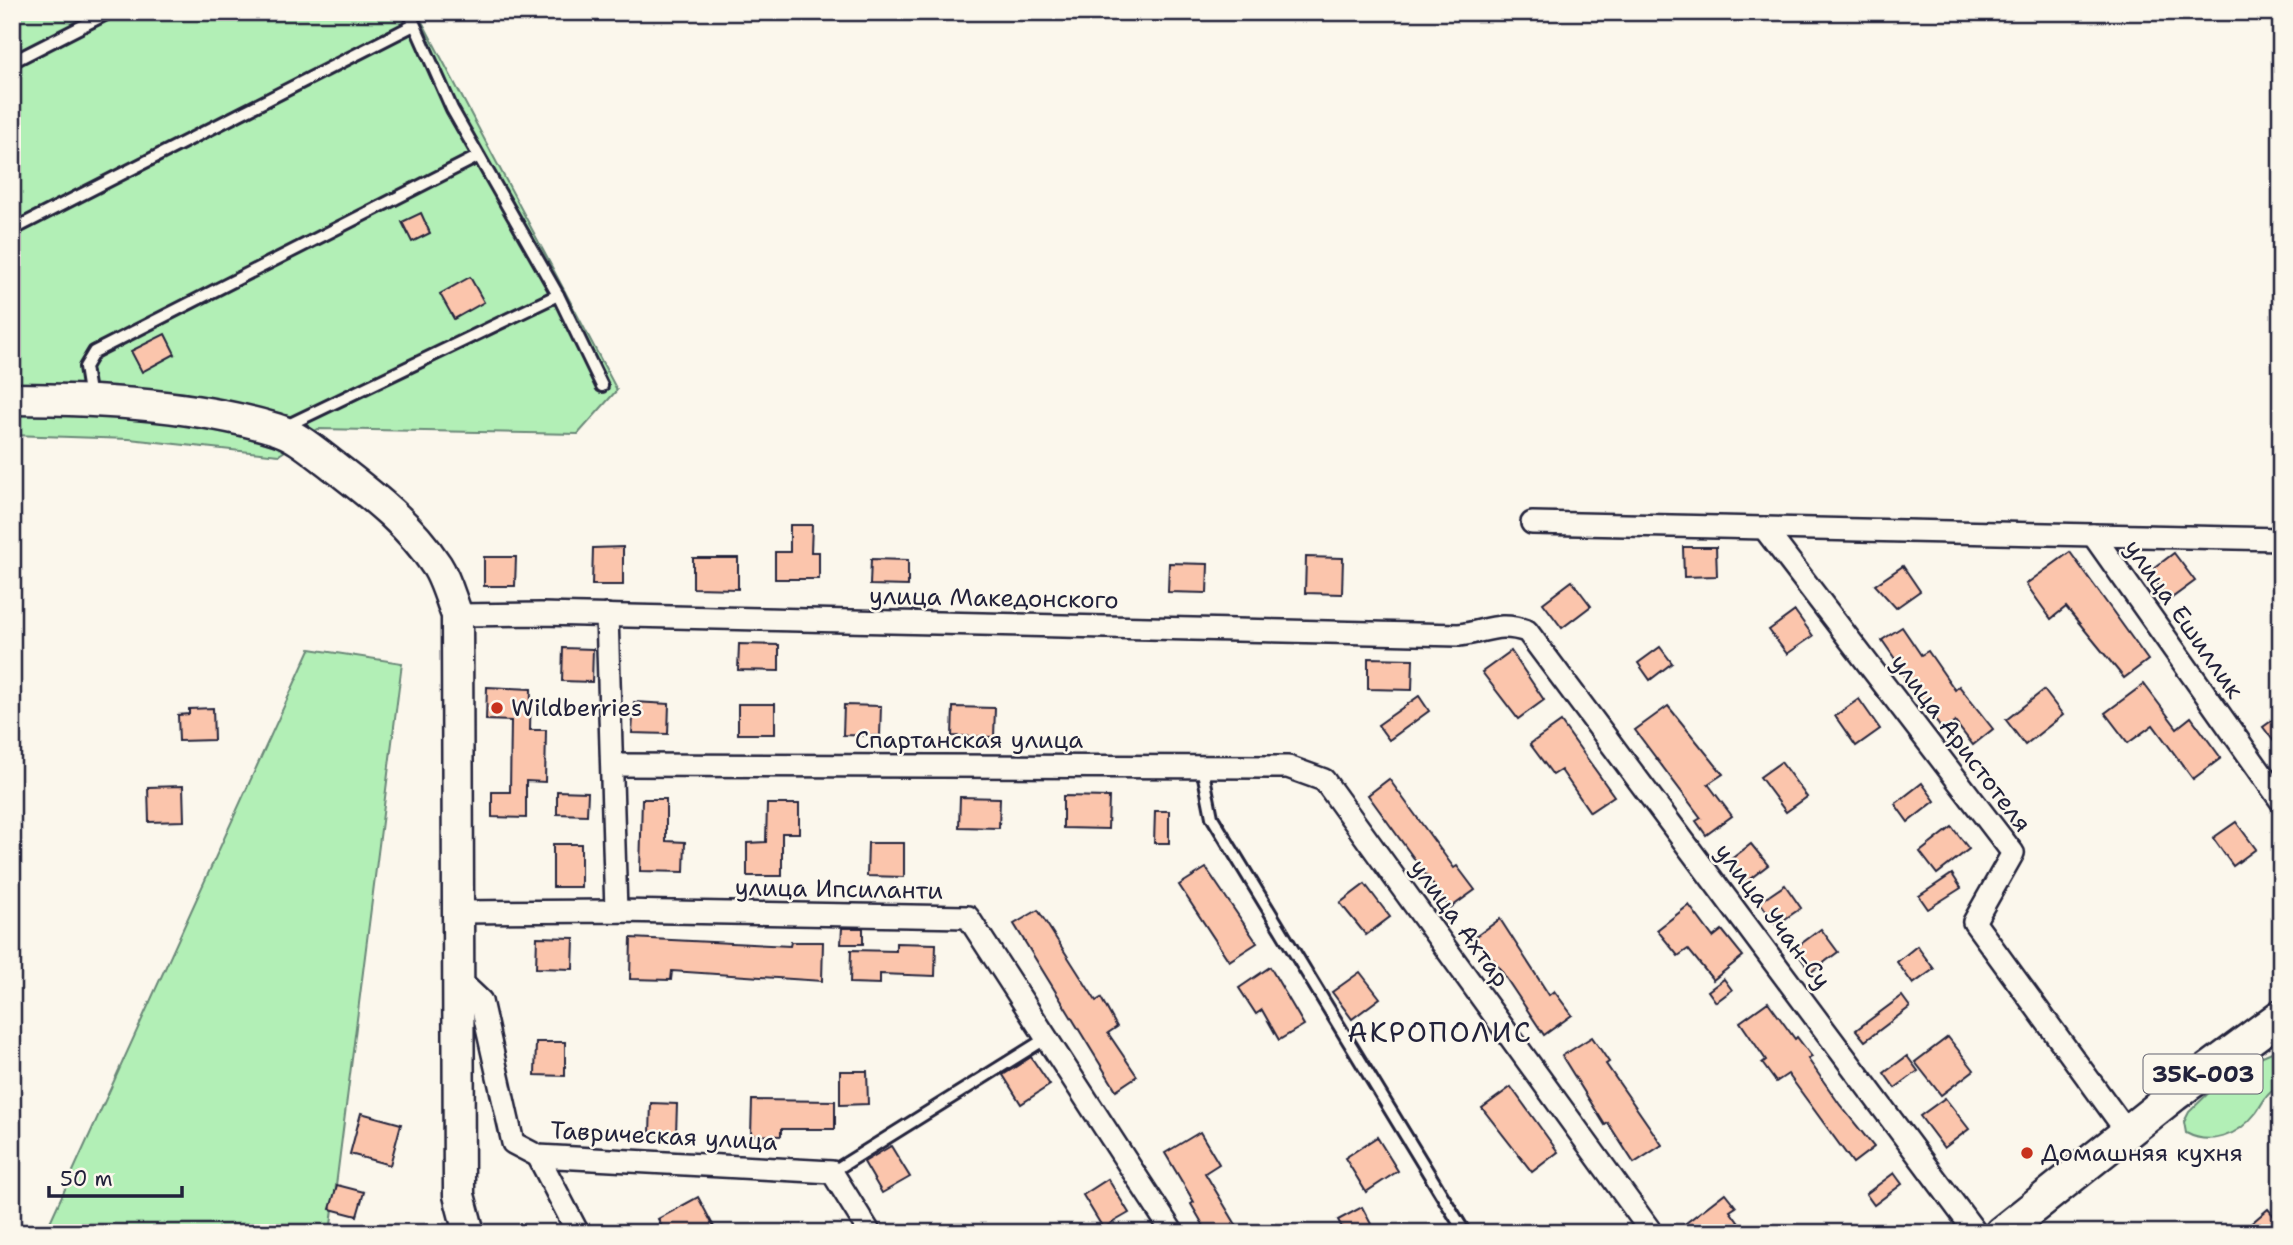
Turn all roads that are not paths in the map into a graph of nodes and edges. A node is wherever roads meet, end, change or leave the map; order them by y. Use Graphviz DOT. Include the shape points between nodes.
graph roads {
  1 [pos="110,12"];
  2 [pos="409,12"];
  3 [pos="414,25"];
  4 [pos="12,62"];
  5 [pos="477,157"];
  6 [pos="12,230"];
  7 [pos="558,295"];
  8 [pos="602,386"];
  9 [pos="12,399"];
  10 [pos="90,399"];
  11 [pos="279,430"];
  12 [pos="1532,523"];
  13 [pos="1763,528"];
  14 [pos="2094,535"];
  15 [pos="2281,539"];
  16 [pos="457,615"];
  17 [pos="607,615"];
  18 [pos="1527,631"];
  19 [pos="612,765"];
  20 [pos="1202,767"];
  21 [pos="1324,780"];
  22 [pos="2281,801"];
  23 [pos="616,911"];
  24 [pos="459,912"];
  25 [pos="461,982"];
  26 [pos="2281,1016"];
  27 [pos="1045,1039"];
  28 [pos="2127,1132"];
  29 [pos="538,1156"];
  30 [pos="832,1172"];
  31 [pos="469,1233"];
  32 [pos="578,1233"];
  33 [pos="870,1233"];
  34 [pos="1173,1233"];
  35 [pos="1465,1233"];
  36 [pos="1652,1233"];
  37 [pos="1976,1233"];
  38 [pos="2001,1233"];
  1 -- 4 [label="lane"];
  2 -- 3 [label="lane"];
  3 -- 5 [label="lane"];
  3 -- 6 [label="lane"];
  5 -- 7 [label="lane"];
  5 -- 10 [label="lane" via="93,352 85,367"];
  7 -- 8 [label="lane"];
  7 -- 11 [label="lane"];
  9 -- 10 [label="main road"];
  10 -- 11 [label="main road" via="216,416"];
  11 -- 16 [label="main road" via="379,500 409,530 439,568"];
  12 -- 13 [label="street"];
  13 -- 14 [label="street"];
  13 -- 28 [label="street, улица Аристотеля" via="2012,853 1974,922"];
  14 -- 15 [label="street"];
  14 -- 22 [label="street, улица Ешиллик"];
  16 -- 17 [label="street, улица Македонского"];
  16 -- 24 [label="main road"];
  17 -- 18 [label="street, улица Македонского" via="1458,635 1501,626"];
  17 -- 19 [label="street"];
  18 -- 37 [label="street, улица Учан-Су"];
  19 -- 20 [label="street, Спартанская улица"];
  19 -- 23 [label="street"];
  20 -- 21 [label="street, Спартанская улица" via="1288,767"];
  20 -- 35 [label="lane" via="1212,817"];
  21 -- 36 [label="street, улица Ахтар"];
  23 -- 24 [label="street, улица Ипсиланти"];
  23 -- 27 [label="street, улица Ипсиланти" via="968,918"];
  24 -- 25 [label="main road"];
  25 -- 29 [label="street, Таврическая улица" via="481,1001 513,1143"];
  25 -- 31 [label="main road" via="459,1195"];
  26 -- 28 [label="main road, 35К-003"];
  27 -- 30 [label="lane"];
  27 -- 34 [label="street, улица Ипсиланти"];
  28 -- 38 [label="main road, 35К-003"];
  29 -- 30 [label="street, Таврическая улица"];
  29 -- 32 [label="street"];
  30 -- 33 [label="street"];
}
